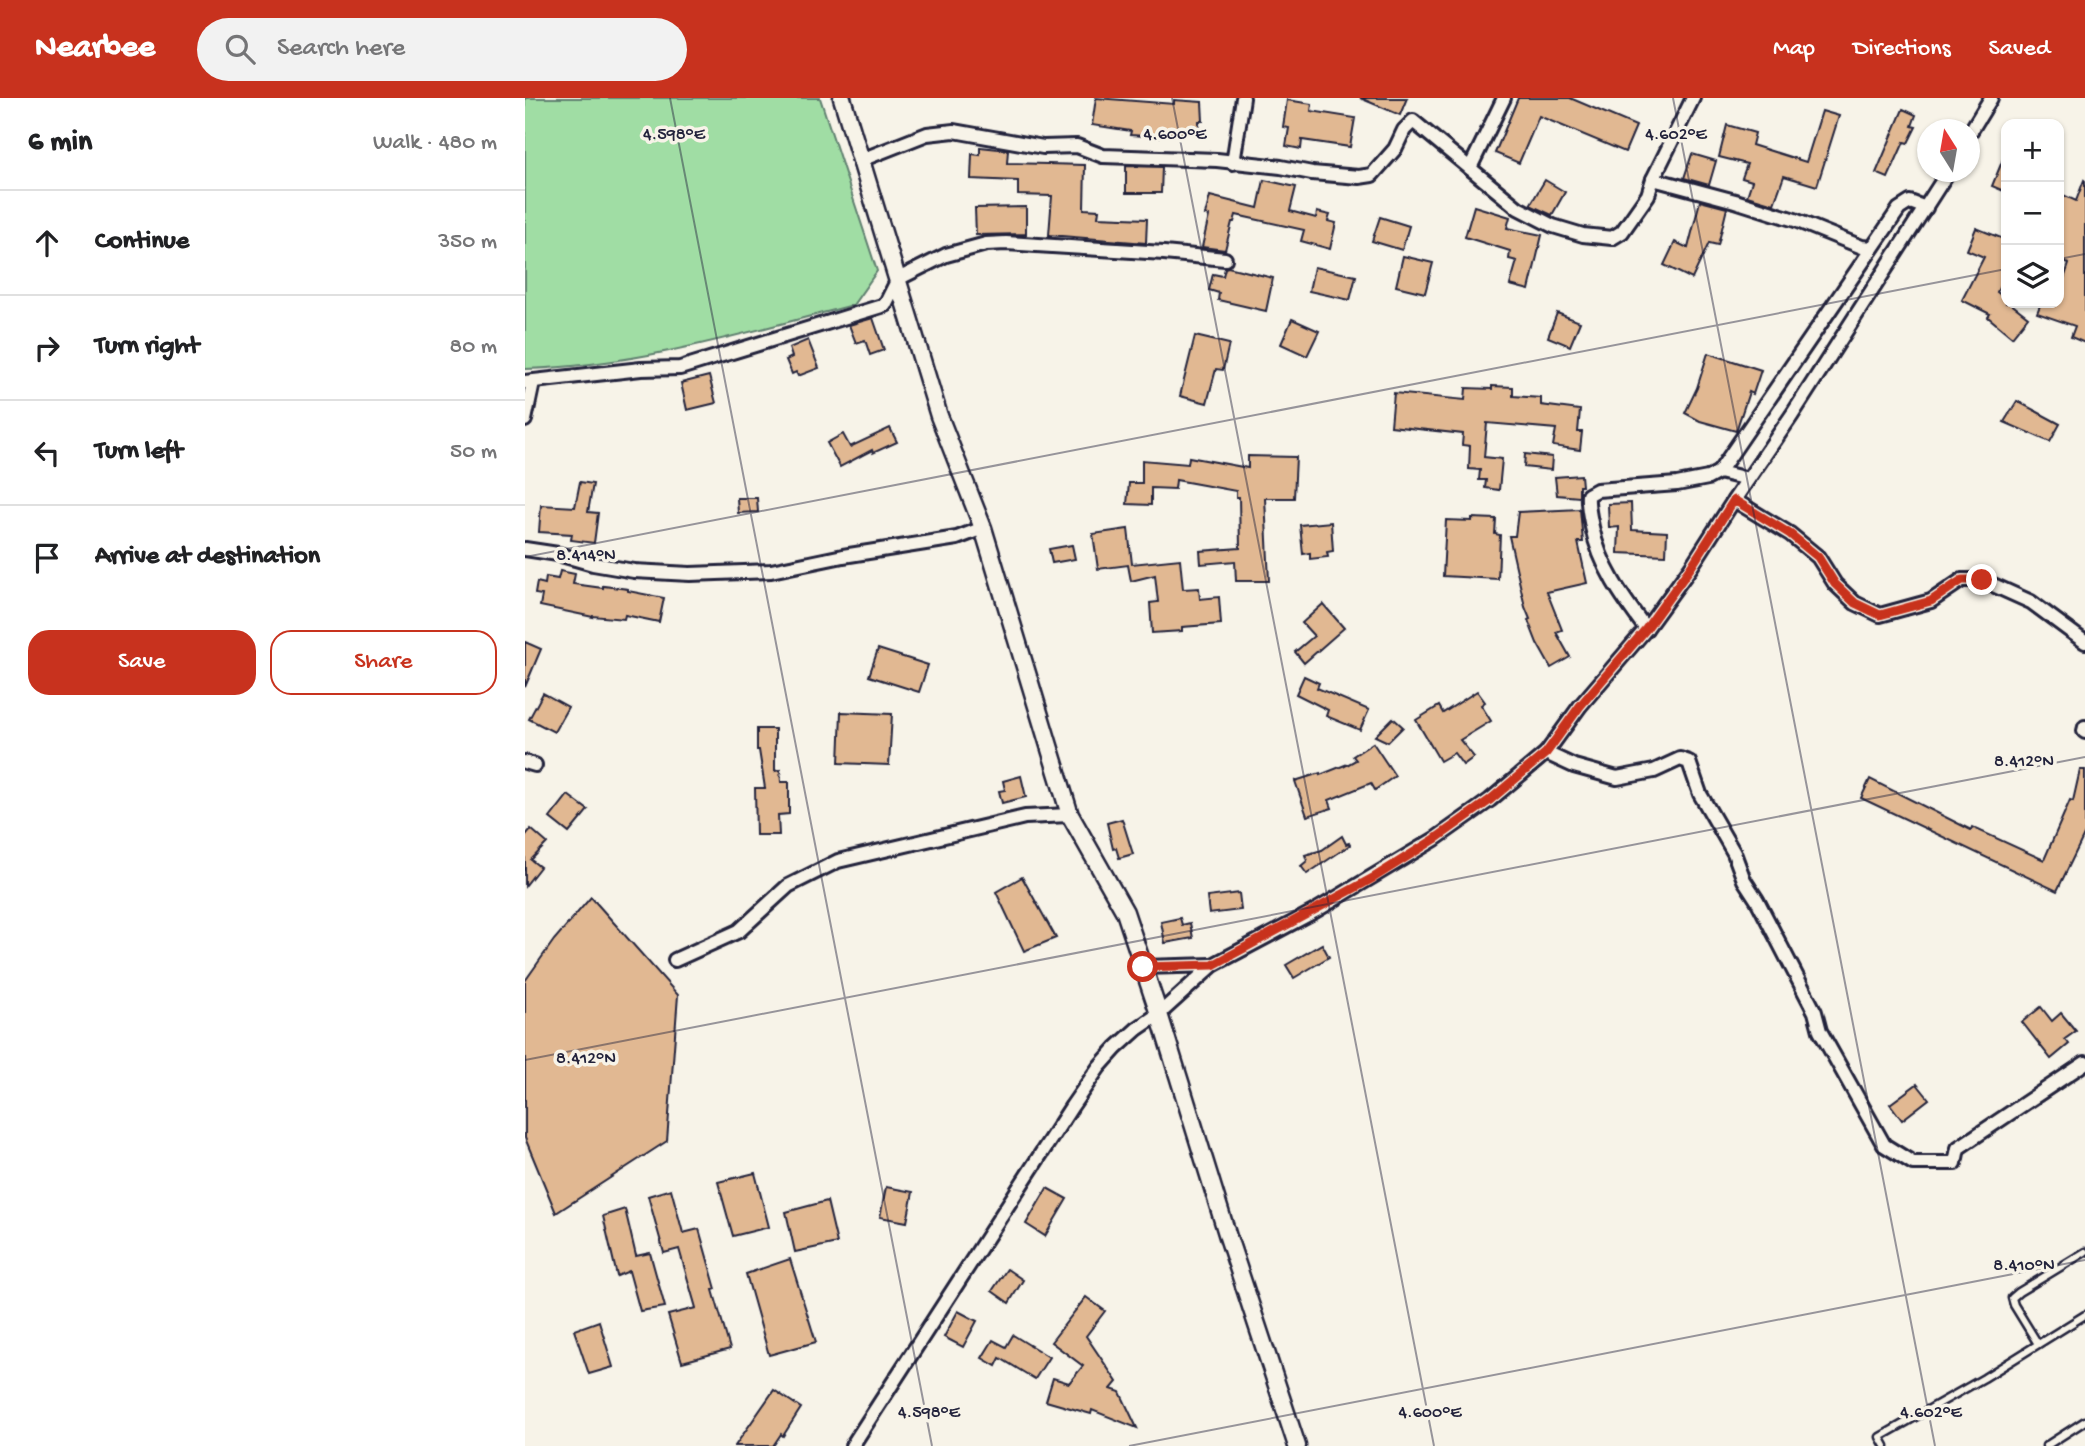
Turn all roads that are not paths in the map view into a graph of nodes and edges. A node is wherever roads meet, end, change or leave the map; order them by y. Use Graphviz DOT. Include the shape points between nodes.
graph roads {
  1 [pos="842,98"];
  2 [pos="1243,98"];
  3 [pos="1504,98"];
  4 [pos="1693,98"];
  5 [pos="1991,98"];
  6 [pos="1978,119"];
  7 [pos="861,160"];
  8 [pos="1233,163"];
  9 [pos="1470,168"];
  10 [pos="1653,178"];
  11 [pos="1942,182"];
  12 [pos="1926,208"];
  13 [pos="1872,248"];
  14 [pos="1225,259"];
  15 [pos="898,279"];
  16 [pos="529,382"];
  17 [pos="525,420"];
  18 [pos="1719,472"];
  19 [pos="1748,479"];
  20 [pos="1734,500"];
  21 [pos="983,528"];
  22 [pos="525,549"];
  23 [pos="1646,629"];
  24 [pos="2085,642"];
  25 [pos="1546,753"];
  26 [pos="1070,815"];
  27 [pos="675,960"];
  28 [pos="1213,965"];
  29 [pos="1143,967"];
  30 [pos="1159,1014"];
  31 [pos="2085,1063"];
  32 [pos="2085,1252"];
  33 [pos="2085,1315"];
  34 [pos="2038,1344"];
  35 [pos="2085,1421"];
  36 [pos="852,1446"];
  37 [pos="1297,1446"];
  38 [pos="1885,1446"];
  39 [pos="2046,1446"];
  1 -- 7 [label="main road"];
  2 -- 8 [label="street"];
  3 -- 9 [label="street"];
  4 -- 10 [label="street"];
  5 -- 6 [label="street"];
  7 -- 8 [label="street" via="927,134 954,131 1042,147 1077,146 1103,156"];
  7 -- 15 [label="main road"];
  8 -- 9 [label="street" via="1342,177 1372,175 1413,121"];
  9 -- 10 [label="street" via="1518,208 1553,226 1612,238 1622,232 1648,195"];
  10 -- 13 [label="street" via="1747,204"];
  11 -- 12 [label="street"];
  12 -- 13 [label="street" via="1910,202 1899,209"];
  12 -- 19 [label="street"];
  13 -- 18 [label="street"];
  14 -- 15 [label="street" via="986,244 946,255"];
  15 -- 16 [label="street" via="885,305 680,368"];
  15 -- 21 [label="main road" via="939,416"];
  16 -- 17 [label="street"];
  18 -- 19 [label="street"];
  18 -- 23 [label="street" via="1677,484 1597,490 1588,495 1603,562"];
  19 -- 20 [label="street"];
  20 -- 23 [label="street"];
  20 -- 24 [label="street" via="1790,534 1818,557 1835,584 1855,603 1880,615 1931,601 1962,580 1982,580 2031,602"];
  21 -- 22 [label="street" via="957,538 771,571 634,571"];
  21 -- 26 [label="main road"];
  23 -- 25 [label="street"];
  25 -- 28 [label="street" via="1435,839"];
  25 -- 31 [label="street" via="1617,778 1680,760 1689,762 1700,794 1870,1122 1884,1145 1913,1163 1955,1163 1958,1148"];
  26 -- 27 [label="street" via="1025,817 838,861 788,886 739,931"];
  26 -- 29 [label="main road" via="1125,912"];
  28 -- 29 [label="street"];
  28 -- 30 [label="street"];
  29 -- 30 [label="main road"];
  30 -- 36 [label="street" via="1116,1048 1072,1106"];
  30 -- 37 [label="main road"];
  32 -- 34 [label="lane" via="2012,1298"];
  33 -- 34 [label="lane"];
  34 -- 38 [label="lane" via="1880,1437"];
  35 -- 39 [label="lane"];
}
